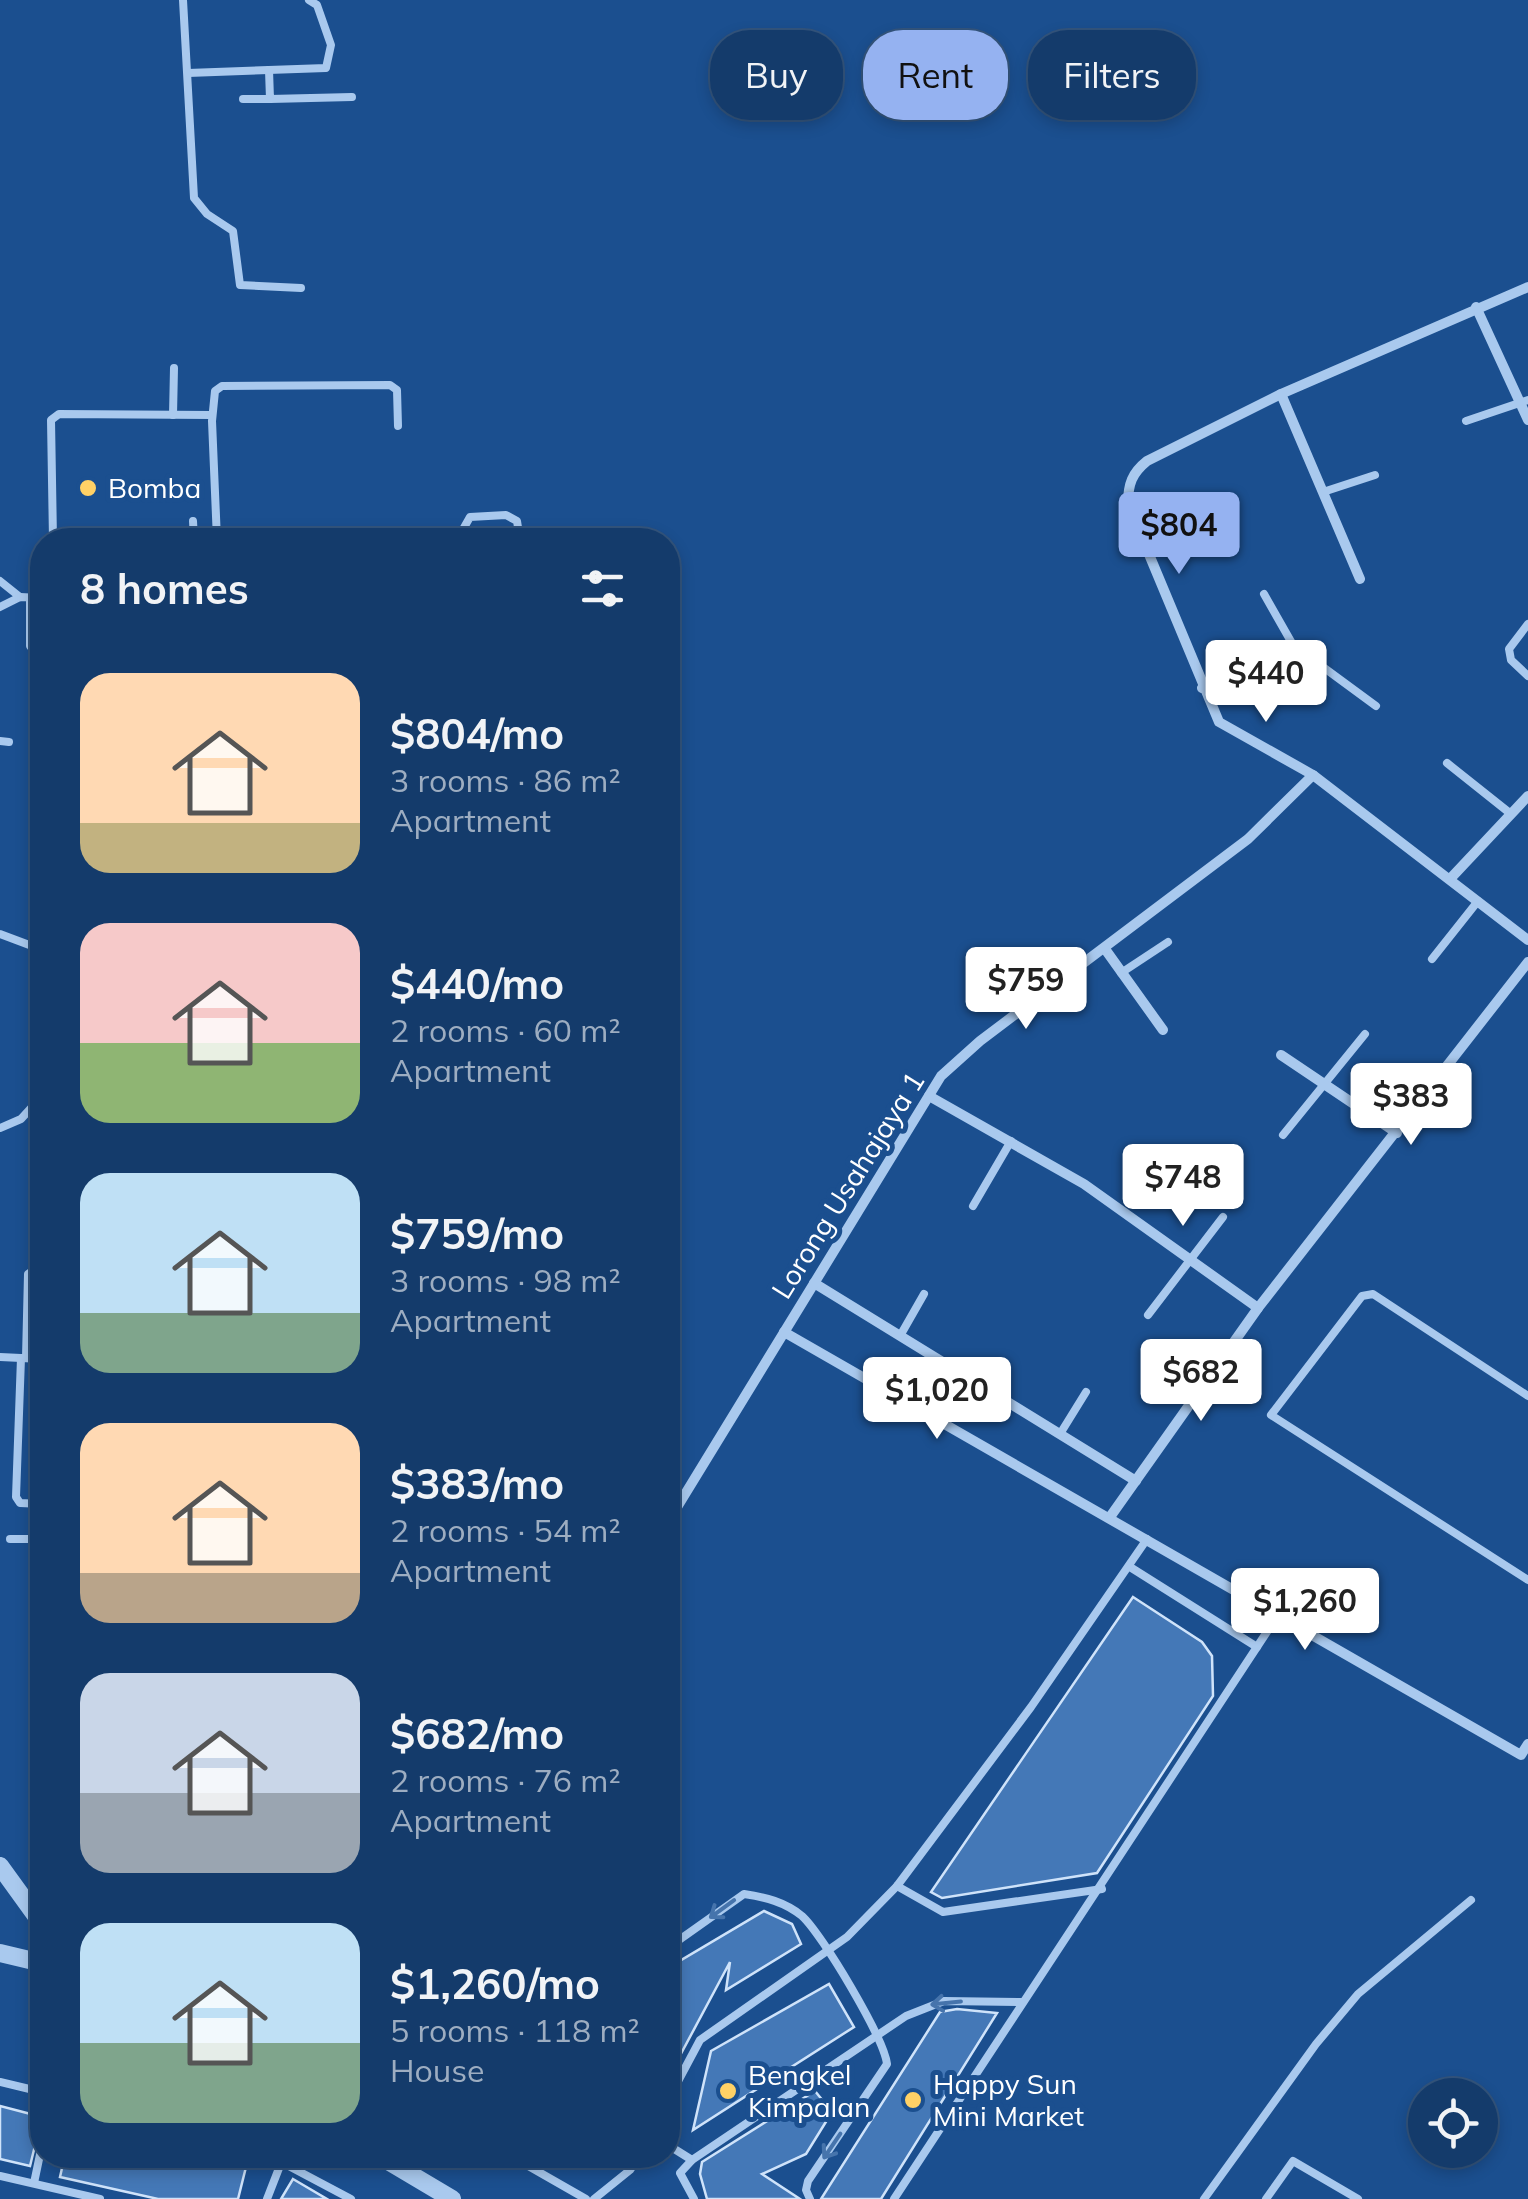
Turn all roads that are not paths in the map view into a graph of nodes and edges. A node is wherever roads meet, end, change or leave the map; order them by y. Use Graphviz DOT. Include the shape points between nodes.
graph roads {
  1 [pos="183,0"];
  2 [pos="309,0"];
  3 [pos="269,70"];
  4 [pos="188,73"];
  5 [pos="352,98"];
  6 [pos="244,99"];
  7 [pos="270,99"];
  8 [pos="1528,287"];
  9 [pos="301,288"];
  10 [pos="1476,306"];
  11 [pos="174,368"];
  12 [pos="1281,394"];
  13 [pos="1524,401"];
  14 [pos="173,415"];
  15 [pos="212,415"];
  16 [pos="1528,420"];
  17 [pos="1466,421"];
  18 [pos="398,426"];
  19 [pos="1374,475"];
  20 [pos="1323,492"];
  21 [pos="193,521"];
  22 [pos="53,528"];
  23 [pos="193,528"];
  24 [pos="217,528"];
  25 [pos="461,528"];
  26 [pos="519,528"];
  27 [pos="1360,580"];
  28 [pos="0,582"];
  29 [pos="1264,594"];
  30 [pos="25,597"];
  31 [pos="30,597"];
  32 [pos="0,608"];
  33 [pos="1528,624"];
  34 [pos="1294,645"];
  35 [pos="30,646"];
  36 [pos="1528,676"];
  37 [pos="1202,688"];
  38 [pos="1376,706"];
  39 [pos="1447,764"];
  40 [pos="1313,774"];
  41 [pos="1528,796"];
  42 [pos="1512,814"];
  43 [pos="1450,880"];
  44 [pos="1478,901"];
  45 [pos="0,934"];
  46 [pos="1528,940"];
  47 [pos="1168,942"];
  48 [pos="30,945"];
  49 [pos="1105,949"];
  50 [pos="1432,959"];
  51 [pos="1528,962"];
  52 [pos="1121,973"];
  53 [pos="1163,1030"];
  54 [pos="1365,1034"];
  55 [pos="1281,1055"];
  56 [pos="1325,1087"];
  57 [pos="929,1096"];
  58 [pos="30,1109"];
  59 [pos="0,1128"];
  60 [pos="1397,1133"];
  61 [pos="1284,1135"];
  62 [pos="1011,1141"];
  63 [pos="973,1206"];
  64 [pos="1223,1216"];
  65 [pos="1191,1260"];
  66 [pos="30,1273"];
  67 [pos="814,1283"];
  68 [pos="924,1294"];
  69 [pos="1258,1308"];
  70 [pos="1148,1316"];
  71 [pos="784,1332"];
  72 [pos="900,1336"];
  73 [pos="0,1357"];
  74 [pos="24,1358"];
  75 [pos="30,1358"];
  76 [pos="1086,1392"];
  77 [pos="1528,1396"];
  78 [pos="1060,1434"];
  79 [pos="1136,1481"];
  80 [pos="680,1502"];
  81 [pos="30,1503"];
  82 [pos="1110,1517"];
  83 [pos="10,1539"];
  84 [pos="30,1539"];
  85 [pos="1148,1539"];
  86 [pos="1130,1567"];
  87 [pos="1528,1580"];
  88 [pos="1278,1614"];
  89 [pos="1257,1647"];
  90 [pos="1528,1744"];
  91 [pos="0,1866"];
  92 [pos="897,1886"];
  93 [pos="1102,1888"];
  94 [pos="1471,1900"];
  95 [pos="30,1907"];
  96 [pos="680,1939"];
  97 [pos="827,1951"];
  98 [pos="0,1952"];
  99 [pos="30,1960"];
  100 [pos="1022,2002"];
  101 [pos="878,2034"];
  102 [pos="680,2078"];
  103 [pos="0,2082"];
  104 [pos="30,2089"];
  105 [pos="680,2152"];
  106 [pos="692,2160"];
  107 [pos="37,2168"];
  108 [pos="279,2168"];
  109 [pos="291,2168"];
  110 [pos="400,2168"];
  111 [pos="539,2168"];
  112 [pos="631,2168"];
  113 [pos="0,2176"];
  114 [pos="34,2184"];
  115 [pos="100,2199"];
  116 [pos="267,2199"];
  117 [pos="351,2199"];
  118 [pos="452,2199"];
  119 [pos="586,2199"];
  120 [pos="594,2199"];
  121 [pos="694,2199"];
  122 [pos="810,2199"];
  123 [pos="894,2199"];
  124 [pos="1204,2199"];
  125 [pos="1266,2199"];
  126 [pos="1358,2199"];
  1 -- 4 [label="lane"];
  2 -- 3 [label="lane" via="331,45 326,68"];
  3 -- 4 [label="lane"];
  3 -- 7 [label="lane"];
  4 -- 9 [label="lane" via="194,198 232,231 240,285"];
  5 -- 7 [label="lane"];
  6 -- 7 [label="lane"];
  8 -- 10 [label="street"];
  10 -- 12 [label="street"];
  10 -- 13 [label="street"];
  11 -- 14 [label="lane"];
  12 -- 20 [label="street"];
  12 -- 37 [label="street" via="1148,461 1130,480 1128,504"];
  13 -- 16 [label="street"];
  13 -- 17 [label="lane"];
  14 -- 15 [label="lane"];
  14 -- 22 [label="lane" via="58,414 51,420"];
  15 -- 18 [label="lane" via="222,386 390,386 397,390"];
  15 -- 24 [label="lane"];
  19 -- 20 [label="lane"];
  20 -- 27 [label="street"];
  21 -- 23 [label="lane"];
  25 -- 26 [label="lane" via="470,517 506,515"];
  28 -- 30 [label="lane"];
  29 -- 34 [label="lane"];
  30 -- 31 [label="lane"];
  30 -- 32 [label="lane"];
  30 -- 35 [label="lane"];
  33 -- 36 [label="lane" via="1509,649"];
  34 -- 37 [label="street"];
  34 -- 38 [label="lane"];
  37 -- 40 [label="street" via="1219,722"];
  39 -- 42 [label="lane"];
  40 -- 43 [label="street"];
  40 -- 49 [label="street, Lorong Usahajaya 1" via="1248,839"];
  41 -- 42 [label="street"];
  42 -- 43 [label="street"];
  43 -- 44 [label="street"];
  44 -- 46 [label="street"];
  44 -- 50 [label="lane"];
  45 -- 48 [label="lane"];
  47 -- 52 [label="lane"];
  49 -- 52 [label="street"];
  49 -- 57 [label="street, Lorong Usahajaya 1" via="980,1041"];
  51 -- 60 [label="street"];
  52 -- 53 [label="street"];
  54 -- 56 [label="lane"];
  55 -- 56 [label="street"];
  56 -- 60 [label="street"];
  56 -- 61 [label="lane"];
  57 -- 62 [label="street"];
  57 -- 67 [label="street, Lorong Usahajaya 1"];
  58 -- 59 [label="lane"];
  60 -- 69 [label="street"];
  62 -- 63 [label="lane"];
  62 -- 65 [label="street"];
  64 -- 65 [label="lane"];
  65 -- 69 [label="street"];
  65 -- 70 [label="lane"];
  66 -- 74 [label="lane"];
  67 -- 71 [label="street, Lorong Usahajaya 1"];
  67 -- 72 [label="street"];
  68 -- 72 [label="lane"];
  69 -- 79 [label="street"];
  71 -- 80 [label="street, Lorong Usahajaya 1"];
  71 -- 82 [label="street"];
  72 -- 78 [label="street"];
  73 -- 74 [label="lane"];
  74 -- 75 [label="lane"];
  74 -- 81 [label="lane" via="16,1497"];
  76 -- 78 [label="lane"];
  77 -- 87 [label="lane" via="1374,1294 1362,1296 1271,1415"];
  78 -- 79 [label="street"];
  79 -- 82 [label="street"];
  82 -- 85 [label="street"];
  83 -- 84 [label="lane"];
  85 -- 86 [label="lane"];
  85 -- 88 [label="street"];
  86 -- 89 [label="lane"];
  86 -- 92 [label="lane"];
  88 -- 89 [label="lane"];
  88 -- 90 [label="street" via="1520,1755"];
  89 -- 93 [label="lane"];
  91 -- 95 [label="street"];
  92 -- 93 [label="lane" via="942,1912"];
  92 -- 97 [label="lane"];
  93 -- 100 [label="lane"];
  94 -- 124 [label="lane" via="1358,1994"];
  97 -- 96 [label="lane, one-way" via="802,1917 775,1900 744,1894"];
  97 -- 101 [label="lane"];
  97 -- 102 [label="lane" via="700,2040"];
  98 -- 99 [label="street"];
  100 -- 101 [label="lane, one-way" via="944,2001"];
  100 -- 123 [label="lane"];
  101 -- 106 [label="lane"];
  101 -- 122 [label="lane, one-way" via="888,2064 808,2181"];
  103 -- 104 [label="lane"];
  105 -- 106 [label="lane"];
  106 -- 121 [label="lane" via="680,2174"];
  107 -- 114 [label="lane"];
  108 -- 116 [label="lane"];
  109 -- 117 [label="lane"];
  110 -- 118 [label="street"];
  111 -- 119 [label="lane"];
  112 -- 120 [label="lane"];
  113 -- 114 [label="lane"];
  114 -- 115 [label="lane"];
  125 -- 126 [label="lane" via="1292,2161"];
}
